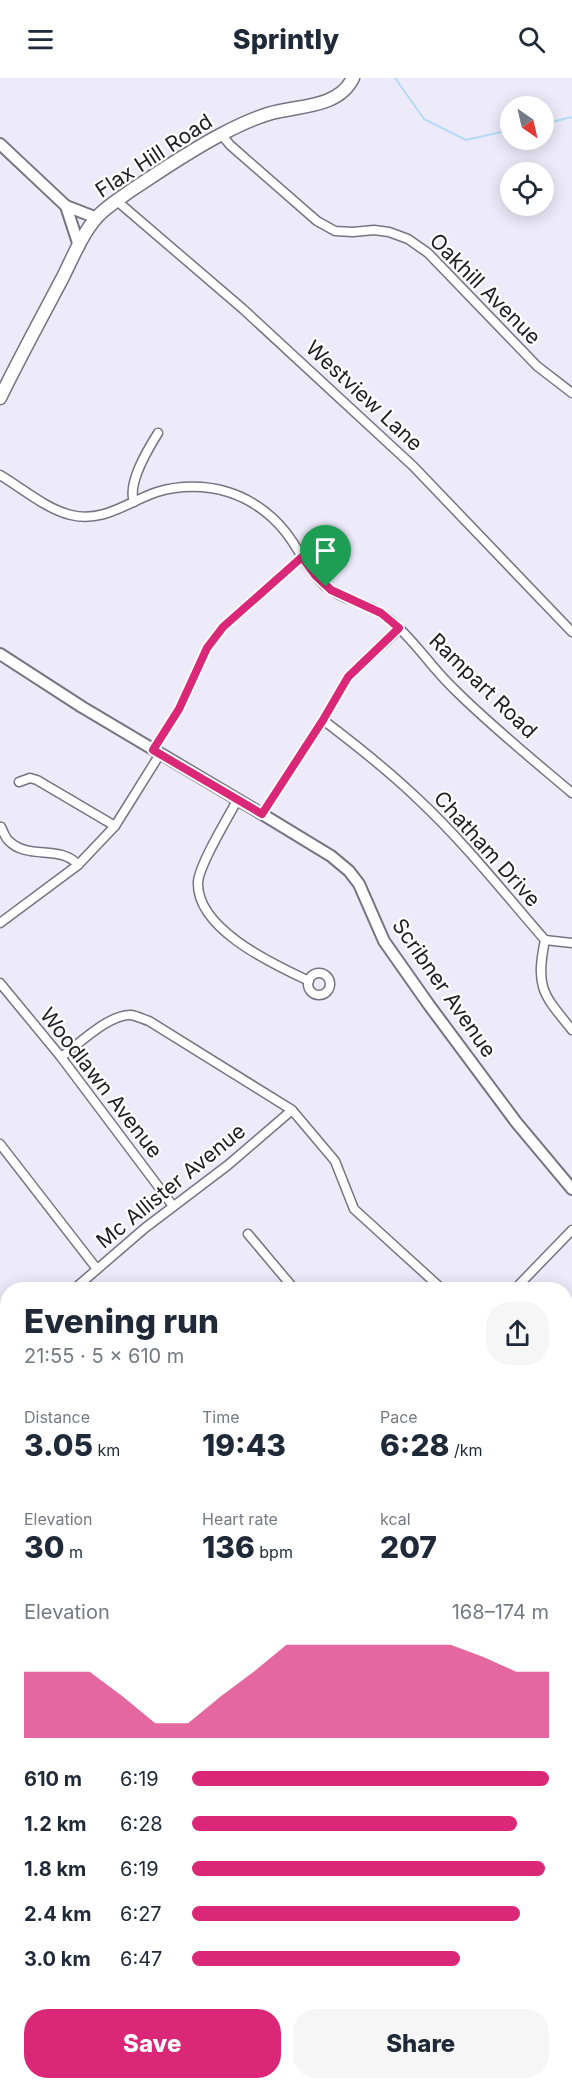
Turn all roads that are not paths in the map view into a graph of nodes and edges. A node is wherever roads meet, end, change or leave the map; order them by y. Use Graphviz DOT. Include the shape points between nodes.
graph roads {
  1 [pos="353,78"];
  2 [pos="221,134"];
  3 [pos="0,145"];
  4 [pos="117,201"];
  5 [pos="66,206"];
  6 [pos="97,218"];
  7 [pos="79,246"];
  8 [pos="572,393"];
  9 [pos="0,399"];
  10 [pos="158,433"];
  11 [pos="0,475"];
  12 [pos="134,502"];
  13 [pos="302,557"];
  14 [pos="399,628"];
  15 [pos="572,632"];
  16 [pos="0,654"];
  17 [pos="323,720"];
  18 [pos="156,752"];
  19 [pos="20,782"];
  20 [pos="572,793"];
  21 [pos="237,799"];
  22 [pos="262,814"];
  23 [pos="115,826"];
  24 [pos="1,827"];
  25 [pos="78,865"];
  26 [pos="0,923"];
  27 [pos="545,940"];
  28 [pos="572,943"];
  29 [pos="309,981"];
  30 [pos="0,983"];
  31 [pos="572,1030"];
  32 [pos="61,1057"];
  33 [pos="292,1110"];
  34 [pos="0,1144"];
  35 [pos="572,1189"];
  36 [pos="173,1206"];
  37 [pos="572,1230"];
  38 [pos="248,1234"];
  39 [pos="97,1269"];
  40 [pos="82,1282"];
  41 [pos="288,1282"];
  42 [pos="434,1282"];
  43 [pos="522,1282"];
  1 -- 2 [label="main road, Flax Hill Road" via="344,91 332,98 270,113"];
  2 -- 4 [label="main road, Flax Hill Road"];
  2 -- 8 [label="street, Oakhill Avenue" via="317,221 335,231 390,232 428,253 537,366"];
  3 -- 5 [label="street"];
  4 -- 6 [label="main road, Flax Hill Road"];
  4 -- 15 [label="street, Westview Lane" via="243,309 413,466"];
  5 -- 6 [label="street"];
  5 -- 7 [label="street"];
  6 -- 7 [label="main road, Flax Hill Road"];
  7 -- 9 [label="main road, Flax Hill Road"];
  10 -- 12 [label="street" via="136,479"];
  11 -- 12 [label="street, Rampart Road" via="69,515 105,515"];
  12 -- 13 [label="street, Rampart Road" via="176,488 205,487 229,492 270,515"];
  13 -- 14 [label="street, Rampart Road" via="331,590 381,613"];
  13 -- 18 [label="street" via="237,614 207,648"];
  14 -- 17 [label="street" via="348,677"];
  14 -- 20 [label="street, Rampart Road" via="453,688"];
  16 -- 18 [label="street, Scribner Avenue"];
  17 -- 22 [label="street"];
  17 -- 27 [label="street, Chatham Drive" via="420,800"];
  18 -- 21 [label="street, Scribner Avenue"];
  18 -- 23 [label="street"];
  19 -- 23 [label="street" via="37,780"];
  21 -- 22 [label="street, Scribner Avenue"];
  21 -- 29 [label="street" via="202,868 199,896 207,914 225,932 277,966"];
  22 -- 35 [label="street, Scribner Avenue" via="331,856 354,877 384,941 516,1122"];
  23 -- 25 [label="street"];
  24 -- 25 [label="street" via="9,841 26,851 61,855"];
  25 -- 26 [label="street"];
  27 -- 28 [label="street"];
  27 -- 31 [label="street" via="540,982 547,998"];
  30 -- 32 [label="street, Woodlawn Avenue"];
  32 -- 33 [label="street" via="111,1021 132,1015 149,1021"];
  32 -- 36 [label="street, Woodlawn Avenue"];
  33 -- 36 [label="street, Mc Allister Avenue"];
  33 -- 42 [label="street" via="335,1161 354,1209"];
  34 -- 39 [label="street"];
  36 -- 39 [label="street, Mc Allister Avenue"];
  37 -- 43 [label="street"];
  38 -- 41 [label="street"];
  39 -- 40 [label="street, Mc Allister Avenue"];
}
